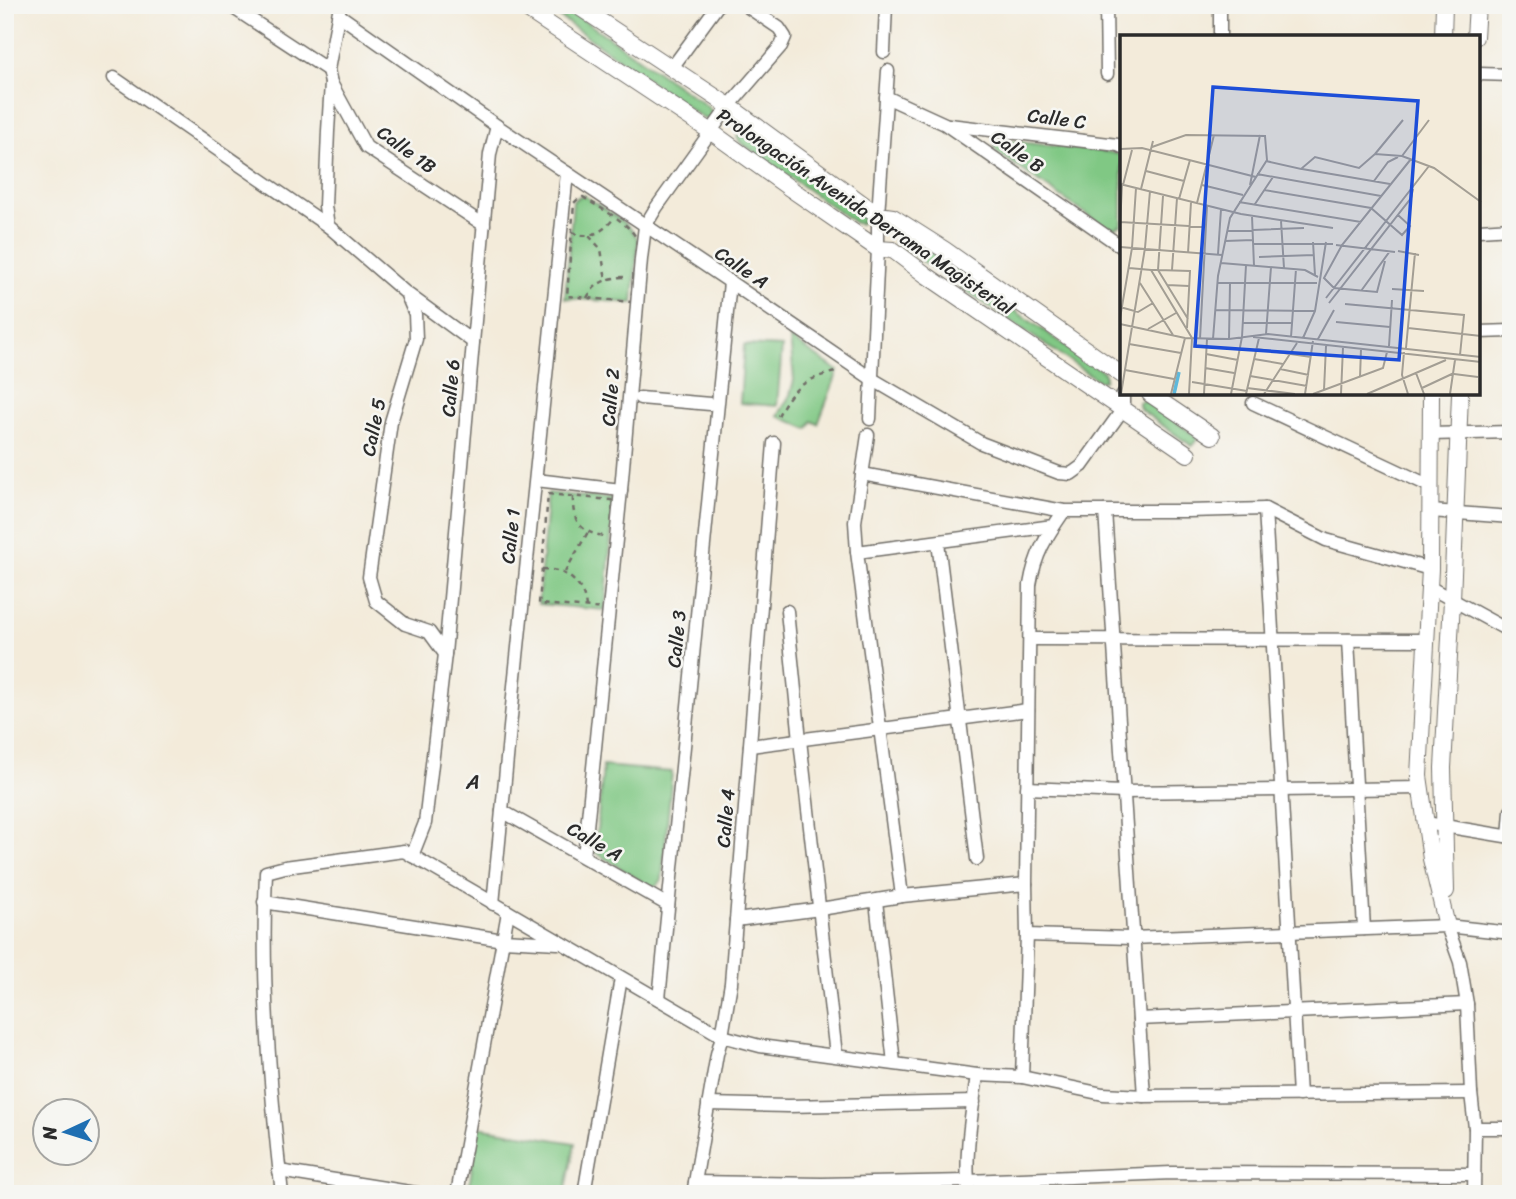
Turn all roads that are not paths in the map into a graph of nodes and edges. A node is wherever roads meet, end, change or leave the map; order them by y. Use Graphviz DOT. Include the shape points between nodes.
graph roads {
  1 [pos="229,5"];
  2 [pos="520,5"];
  3 [pos="576,5"];
  4 [pos="718,5"];
  5 [pos="745,5"];
  6 [pos="886,5"];
  7 [pos="1105,5"];
  8 [pos="1220,5"];
  9 [pos="1444,5"];
  10 [pos="1477,5"];
  11 [pos="340,10"];
  12 [pos="1220,35"];
  13 [pos="1443,35"];
  14 [pos="1475,35"];
  15 [pos="884,52"];
  16 [pos="671,69"];
  17 [pos="888,71"];
  18 [pos="1107,74"];
  19 [pos="1481,75"];
  20 [pos="1511,75"];
  21 [pos="329,76"];
  22 [pos="114,78"];
  23 [pos="886,97"];
  24 [pos="729,106"];
  25 [pos="945,124"];
  26 [pos="496,126"];
  27 [pos="710,131"];
  28 [pos="1120,146"];
  29 [pos="568,173"];
  30 [pos="878,215"];
  31 [pos="484,225"];
  32 [pos="328,226"];
  33 [pos="645,226"];
  34 [pos="1511,228"];
  35 [pos="1481,230"];
  36 [pos="1120,246"];
  37 [pos="878,248"];
  38 [pos="730,282"];
  39 [pos="406,293"];
  40 [pos="1511,331"];
  41 [pos="1481,332"];
  42 [pos="473,342"];
  43 [pos="1120,374"];
  44 [pos="872,379"];
  45 [pos="1153,396"];
  46 [pos="1431,396"];
  47 [pos="1460,396"];
  48 [pos="640,398"];
  49 [pos="1123,402"];
  50 [pos="1253,402"];
  51 [pos="710,404"];
  52 [pos="870,419"];
  53 [pos="1511,432"];
  54 [pos="1459,433"];
  55 [pos="1431,434"];
  56 [pos="868,435"];
  57 [pos="1212,436"];
  58 [pos="774,443"];
  59 [pos="1188,454"];
  60 [pos="862,474"];
  61 [pos="536,480"];
  62 [pos="1430,486"];
  63 [pos="621,490"];
  64 [pos="1265,509"];
  65 [pos="1064,511"];
  66 [pos="1104,511"];
  67 [pos="1431,511"];
  68 [pos="1455,513"];
  69 [pos="1511,517"];
  70 [pos="1053,526"];
  71 [pos="938,542"];
  72 [pos="857,552"];
  73 [pos="1430,569"];
  74 [pos="1429,587"];
  75 [pos="1452,600"];
  76 [pos="788,611"];
  77 [pos="1511,632"];
  78 [pos="1030,639"];
  79 [pos="1113,639"];
  80 [pos="1273,639"];
  81 [pos="1348,639"];
  82 [pos="1426,640"];
  83 [pos="445,654"];
  84 [pos="1028,710"];
  85 [pos="960,719"];
  86 [pos="880,729"];
  87 [pos="800,740"];
  88 [pos="750,746"];
  89 [pos="1027,788"];
  90 [pos="1421,788"];
  91 [pos="1356,789"];
  92 [pos="1282,790"];
  93 [pos="1124,792"];
  94 [pos="502,811"];
  95 [pos="1511,811"];
  96 [pos="1426,823"];
  97 [pos="1444,826"];
  98 [pos="1510,837"];
  99 [pos="412,856"];
  100 [pos="584,857"];
  101 [pos="977,859"];
  102 [pos="1026,884"];
  103 [pos="902,896"];
  104 [pos="264,901"];
  105 [pos="876,901"];
  106 [pos="494,904"];
  107 [pos="668,905"];
  108 [pos="820,909"];
  109 [pos="508,912"];
  110 [pos="736,920"];
  111 [pos="1447,926"];
  112 [pos="1364,929"];
  113 [pos="1290,932"];
  114 [pos="1511,933"];
  115 [pos="1027,935"];
  116 [pos="1133,938"];
  117 [pos="503,940"];
  118 [pos="562,944"];
  119 [pos="621,978"];
  120 [pos="659,999"];
  121 [pos="1467,1004"];
  122 [pos="1294,1012"];
  123 [pos="1139,1019"];
  124 [pos="722,1036"];
  125 [pos="836,1055"];
  126 [pos="894,1063"];
  127 [pos="976,1075"];
  128 [pos="1021,1077"];
  129 [pos="1471,1093"];
  130 [pos="1299,1095"];
  131 [pos="1144,1096"];
  132 [pos="974,1102"];
  133 [pos="708,1104"];
  134 [pos="1475,1128"];
  135 [pos="1511,1128"];
  136 [pos="279,1171"];
  137 [pos="1474,1174"];
  138 [pos="968,1187"];
  139 [pos="694,1188"];
  140 [pos="823,1189"];
  141 [pos="282,1194"];
  142 [pos="422,1194"];
  143 [pos="457,1194"];
  144 [pos="584,1194"];
  145 [pos="1474,1194"];
  1 -- 21 [label="street"];
  2 -- 27 [label="street, Prolongación Avenida Derrama Magisterial"];
  3 -- 16 [label="street, Prolongación Avenida Derrama Magisterial"];
  4 -- 16 [label="street"];
  5 -- 24 [label="street, Calle 2" via="785,37"];
  6 -- 15 [label="street"];
  7 -- 18 [label="street"];
  8 -- 12 [label="street"];
  9 -- 13 [label="street"];
  10 -- 14 [label="street"];
  11 -- 21 [label="street"];
  11 -- 26 [label="street, Calle A"];
  16 -- 24 [label="street, Prolongación Avenida Derrama Magisterial"];
  17 -- 23 [label="street"];
  19 -- 20 [label="street"];
  21 -- 31 [label="street, Calle 1B" via="366,147"];
  21 -- 32 [label="street"];
  22 -- 32 [label="street"];
  23 -- 25 [label="street, Calle B"];
  23 -- 30 [label="street"];
  24 -- 27 [label="street, Calle 2"];
  24 -- 30 [label="street, Prolongación Avenida Derrama Magisterial"];
  25 -- 28 [label="street, Calle C"];
  25 -- 36 [label="street, Calle B"];
  26 -- 29 [label="street, Calle A"];
  26 -- 31 [label="street, Calle 6"];
  27 -- 33 [label="street, Calle 2"];
  27 -- 37 [label="street, Prolongación Avenida Derrama Magisterial"];
  29 -- 33 [label="street, Calle A"];
  29 -- 61 [label="street, Calle 1"];
  30 -- 37 [label="street"];
  30 -- 43 [label="street, Prolongación Avenida Derrama Magisterial" via="893,217 945,250"];
  31 -- 42 [label="street, Calle 6"];
  32 -- 39 [label="street"];
  33 -- 38 [label="street, Calle A"];
  33 -- 63 [label="street, Calle 2"];
  34 -- 35 [label="street"];
  37 -- 44 [label="street"];
  37 -- 49 [label="street, Prolongación Avenida Derrama Magisterial" via="893,250"];
  38 -- 44 [label="street, Calle A"];
  38 -- 107 [label="street, Calle 3"];
  39 -- 42 [label="street"];
  39 -- 83 [label="street, Calle 5" via="415,314 416,339 391,422 369,577 376,601 405,624 429,632"];
  40 -- 41 [label="street"];
  42 -- 83 [label="street, Calle 6"];
  44 -- 49 [label="street, Calle A" via="981,443 1059,473 1071,474 1082,466"];
  44 -- 52 [label="street"];
  45 -- 57 [label="street"];
  46 -- 55 [label="street"];
  47 -- 54 [label="street"];
  48 -- 51 [label="street"];
  49 -- 59 [label="street, Prolongación Avenida Derrama Magisterial"];
  50 -- 62 [label="street"];
  53 -- 54 [label="street"];
  54 -- 55 [label="street"];
  54 -- 68 [label="street"];
  55 -- 62 [label="street"];
  56 -- 60 [label="street"];
  58 -- 88 [label="street, Calle 4"];
  60 -- 65 [label="street"];
  60 -- 72 [label="street" via="855,522"];
  61 -- 63 [label="street"];
  61 -- 94 [label="street, Calle 1"];
  62 -- 67 [label="street"];
  63 -- 100 [label="street, Calle 2"];
  64 -- 66 [label="street"];
  64 -- 73 [label="street" via="1326,540"];
  64 -- 80 [label="street"];
  65 -- 66 [label="street"];
  65 -- 70 [label="street"];
  66 -- 79 [label="street"];
  67 -- 68 [label="street"];
  67 -- 73 [label="street"];
  68 -- 69 [label="street"];
  68 -- 75 [label="street"];
  70 -- 71 [label="street"];
  70 -- 78 [label="street" via="1034,564"];
  71 -- 72 [label="street"];
  71 -- 85 [label="street"];
  72 -- 86 [label="street"];
  73 -- 74 [label="street"];
  74 -- 75 [label="street"];
  74 -- 82 [label="street"];
  75 -- 77 [label="street"];
  75 -- 97 [label="street"];
  76 -- 87 [label="street"];
  78 -- 79 [label="street"];
  78 -- 84 [label="street"];
  79 -- 80 [label="street"];
  79 -- 93 [label="street"];
  80 -- 81 [label="street"];
  80 -- 92 [label="street"];
  81 -- 82 [label="street"];
  81 -- 91 [label="street"];
  82 -- 90 [label="street"];
  83 -- 99 [label="street" via="425,823"];
  84 -- 85 [label="street"];
  84 -- 89 [label="street"];
  85 -- 86 [label="street"];
  85 -- 101 [label="street"];
  86 -- 87 [label="street"];
  86 -- 103 [label="street"];
  87 -- 88 [label="street"];
  87 -- 108 [label="street"];
  88 -- 110 [label="street, Calle 4"];
  89 -- 93 [label="street"];
  89 -- 102 [label="street"];
  90 -- 91 [label="street"];
  90 -- 96 [label="street"];
  91 -- 92 [label="street"];
  91 -- 112 [label="street"];
  92 -- 93 [label="street"];
  92 -- 113 [label="street"];
  93 -- 116 [label="street"];
  94 -- 100 [label="street, Calle A"];
  94 -- 106 [label="street, Calle 1"];
  95 -- 98 [label="street"];
  96 -- 97 [label="street"];
  96 -- 111 [label="street"];
  97 -- 98 [label="street"];
  97 -- 111 [label="street"];
  99 -- 104 [label="street" via="404,851 265,872"];
  99 -- 106 [label="street"];
  100 -- 107 [label="street, Calle A"];
  102 -- 103 [label="street"];
  102 -- 115 [label="street"];
  103 -- 105 [label="street"];
  104 -- 117 [label="street"];
  104 -- 136 [label="street" via="271,1094"];
  105 -- 108 [label="street"];
  105 -- 126 [label="street"];
  106 -- 109 [label="street"];
  107 -- 120 [label="street, Calle 3"];
  108 -- 110 [label="street"];
  108 -- 125 [label="street"];
  109 -- 117 [label="street"];
  109 -- 118 [label="street"];
  110 -- 124 [label="street, Calle 4"];
  111 -- 112 [label="street"];
  111 -- 114 [label="street"];
  111 -- 121 [label="street" via="1460,962"];
  112 -- 113 [label="street"];
  113 -- 116 [label="street"];
  113 -- 122 [label="street"];
  115 -- 116 [label="street"];
  115 -- 128 [label="street"];
  116 -- 123 [label="street"];
  117 -- 118 [label="street"];
  117 -- 143 [label="street"];
  118 -- 119 [label="street"];
  119 -- 120 [label="street"];
  119 -- 144 [label="street"];
  120 -- 124 [label="street"];
  121 -- 122 [label="street"];
  121 -- 129 [label="street"];
  122 -- 123 [label="street"];
  122 -- 130 [label="street"];
  123 -- 131 [label="street"];
  124 -- 125 [label="street" via="760,1046"];
  124 -- 133 [label="street, Calle 4"];
  125 -- 126 [label="street"];
  126 -- 127 [label="street"];
  127 -- 128 [label="street"];
  127 -- 132 [label="street"];
  128 -- 131 [label="street" via="1104,1094"];
  129 -- 130 [label="street"];
  129 -- 134 [label="street"];
  130 -- 131 [label="street"];
  132 -- 133 [label="street"];
  132 -- 138 [label="street"];
  133 -- 139 [label="street, Calle 4"];
  134 -- 135 [label="street"];
  134 -- 137 [label="street"];
  136 -- 141 [label="street"];
  136 -- 142 [label="street"];
  137 -- 138 [label="street" via="1172,1173"];
  137 -- 145 [label="street"];
  138 -- 140 [label="street"];
  139 -- 140 [label="street"];
}
